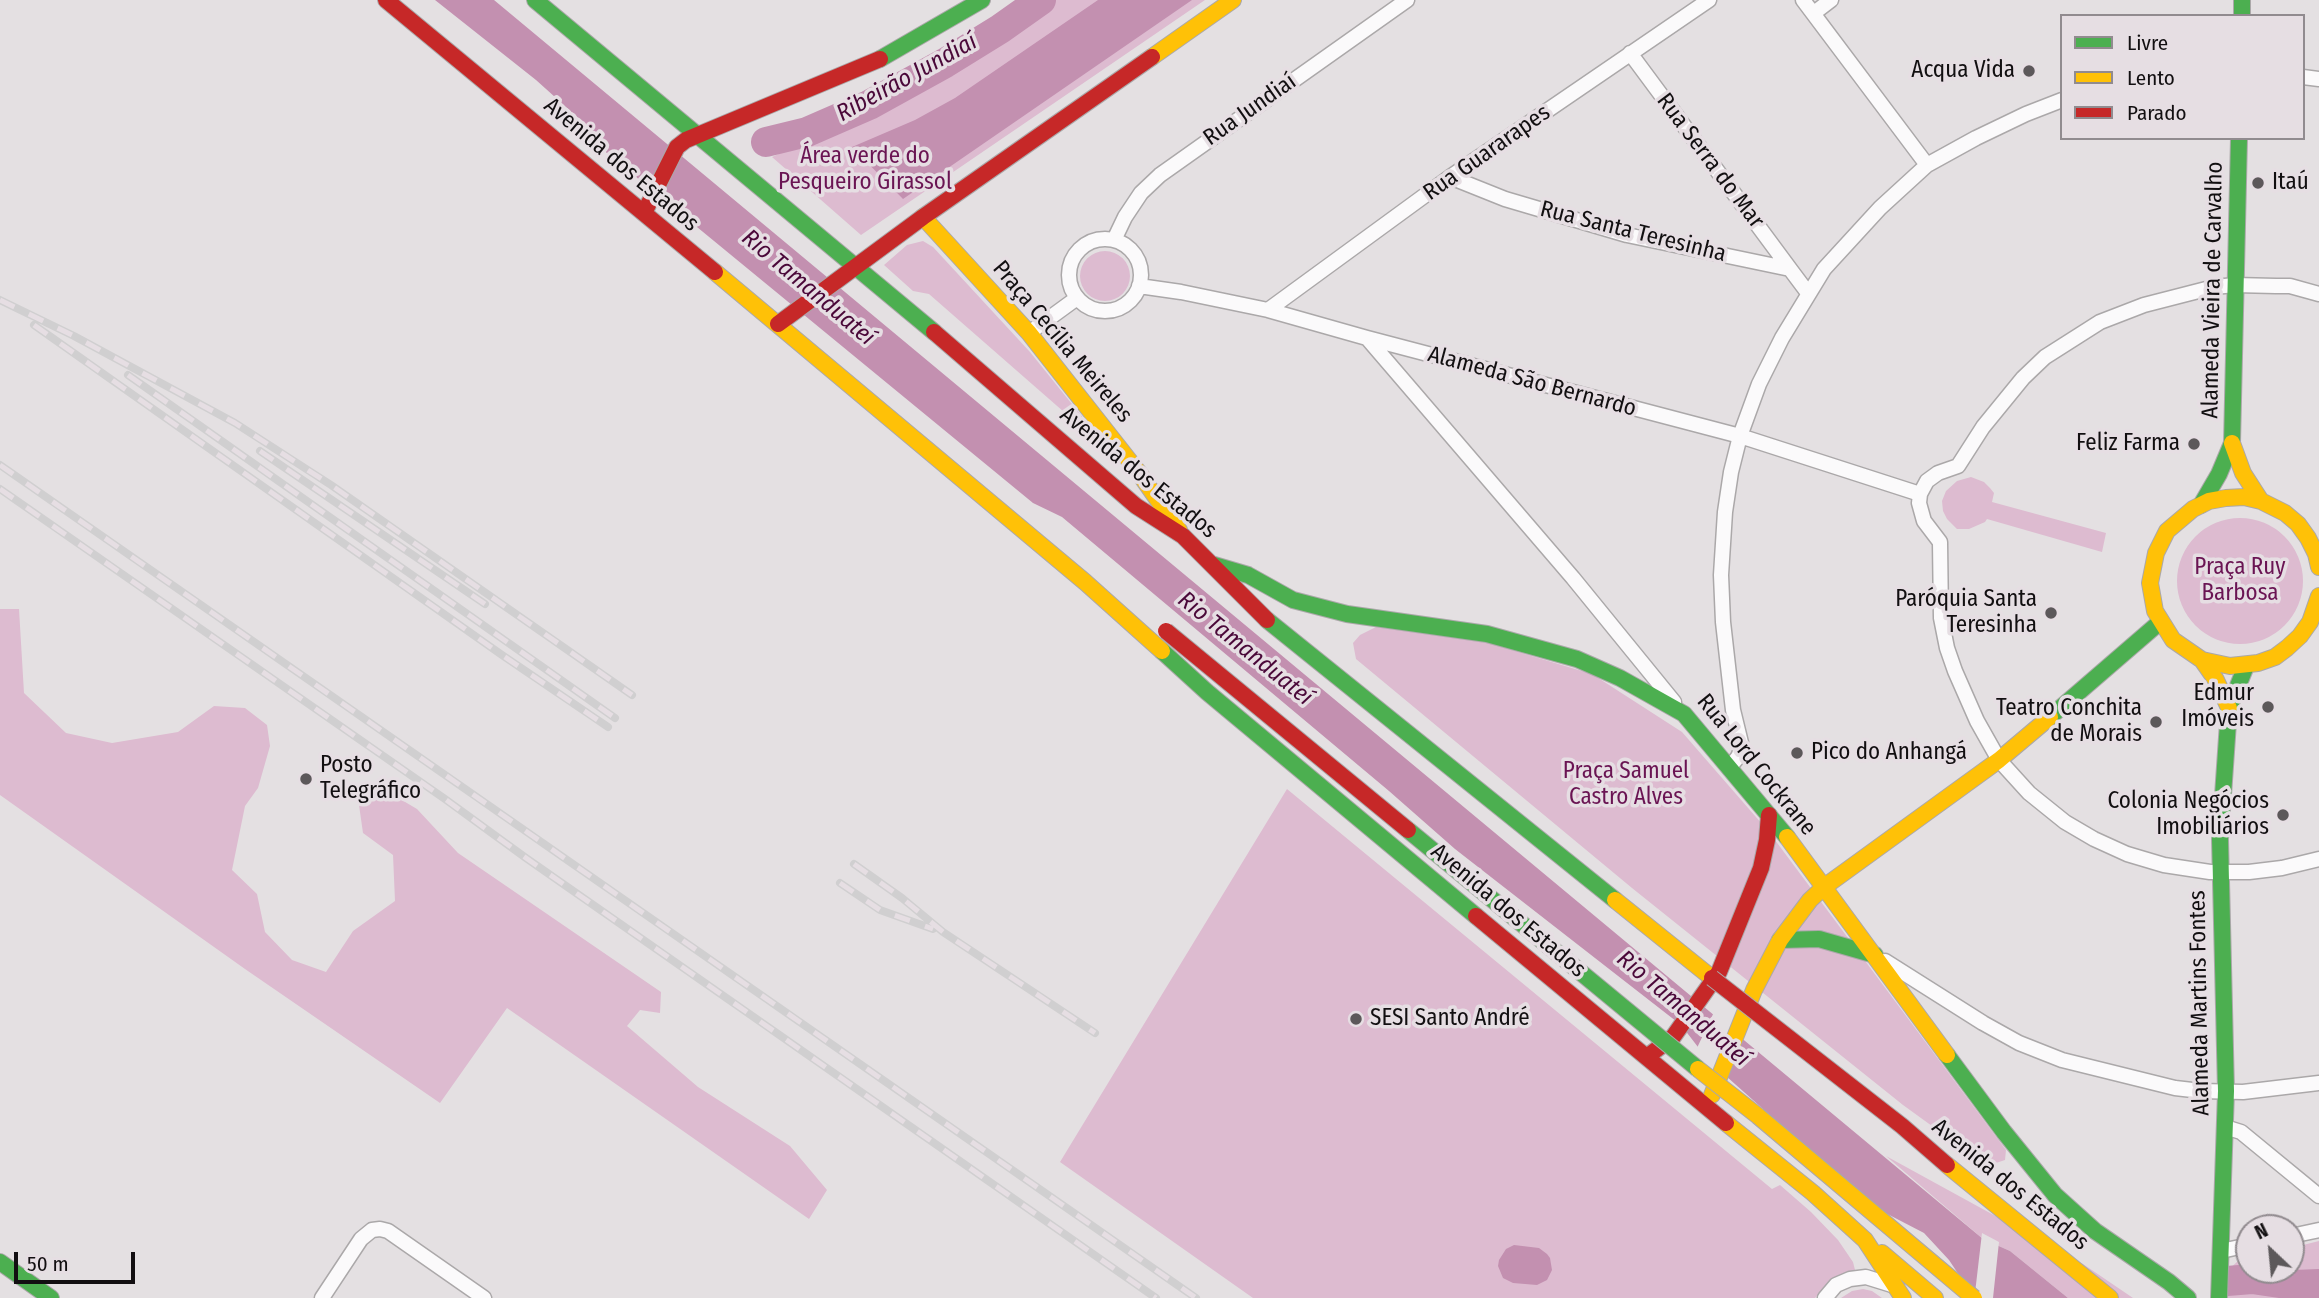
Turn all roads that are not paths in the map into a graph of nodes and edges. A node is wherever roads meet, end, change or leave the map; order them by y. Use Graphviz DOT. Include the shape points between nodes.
graph roads {
  1 [pos="386,0"];
  2 [pos="535,0"];
  3 [pos="982,0"];
  4 [pos="1233,0"];
  5 [pos="1407,0"];
  6 [pos="1709,0"];
  7 [pos="1803,0"];
  8 [pos="1831,0"];
  9 [pos="1814,13"];
  10 [pos="1630,53"];
  11 [pos="2060,101"];
  12 [pos="698,134"];
  13 [pos="2239,140"];
  14 [pos="1927,165"];
  15 [pos="1450,177"];
  16 [pos="644,213"];
  17 [pos="923,217"];
  18 [pos="1114,240"];
  19 [pos="856,267"];
  20 [pos="1790,269"];
  21 [pos="2235,285"];
  22 [pos="1139,286"];
  23 [pos="1808,293"];
  24 [pos="2319,294"];
  25 [pos="1077,298"];
  26 [pos="1268,310"];
  27 [pos="778,324"];
  28 [pos="1029,333"];
  29 [pos="1367,338"];
  30 [pos="1740,436"];
  31 [pos="2232,443"];
  32 [pos="1920,494"];
  33 [pos="2261,501"];
  34 [pos="2201,505"];
  35 [pos="1183,536"];
  36 [pos="1213,565"];
  37 [pos="2319,566"];
  38 [pos="1084,582"];
  39 [pos="2319,599"];
  40 [pos="2160,622"];
  41 [pos="2202,660"];
  42 [pos="2246,666"];
  43 [pos="2229,708"];
  44 [pos="1684,714"];
  45 [pos="1999,760"];
  46 [pos="1729,768"];
  47 [pos="1769,815"];
  48 [pos="2319,859"];
  49 [pos="2221,872"];
  50 [pos="1824,887"];
  51 [pos="1780,940"];
  52 [pos="1875,955"];
  53 [pos="1648,1056"];
  54 [pos="2319,1083"];
  55 [pos="2226,1091"];
  56 [pos="1708,1106"];
  57 [pos="2225,1127"];
  58 [pos="2319,1196"];
  59 [pos="2095,1231"];
  60 [pos="1865,1240"];
  61 [pos="2235,1248"];
  62 [pos="2221,1251"];
  63 [pos="0,1262"];
  64 [pos="2169,1282"];
  65 [pos="1899,1292"];
  66 [pos="51,1298"];
  67 [pos="322,1298"];
  68 [pos="484,1298"];
  69 [pos="1825,1298"];
  70 [pos="1935,1298"];
  71 [pos="1974,1298"];
  72 [pos="2110,1298"];
  73 [pos="2180,1298"];
  74 [pos="2188,1298"];
  75 [pos="2219,1298"];
  1 -- 16 [label="main road, Avenida dos Estados"];
  2 -- 12 [label="main road, Avenida dos Estados"];
  3 -- 12 [label="main road" via="858,69"];
  4 -- 17 [label="main road"];
  5 -- 18 [label="street, Rua Jundiaí" via="1160,175 1141,193"];
  6 -- 10 [label="street, Rua Guararapes"];
  7 -- 9 [label="street"];
  8 -- 9 [label="street"];
  9 -- 14 [label="street"];
  10 -- 15 [label="street, Rua Guararapes"];
  10 -- 20 [label="street, Rua Serra do Mar"];
  11 -- 14 [label="street"];
  12 -- 16 [label="main road" via="677,147"];
  12 -- 19 [label="main road, Avenida dos Estados"];
  13 -- 21 [label="main road, Alameda Vieira de Carvalho"];
  14 -- 23 [label="street" via="1880,208"];
  15 -- 20 [label="street, Rua Santa Teresinha" via="1505,200 1627,235"];
  15 -- 26 [label="street, Rua Guararapes"];
  16 -- 27 [label="main road, Avenida dos Estados"];
  17 -- 19 [label="main road"];
  17 -- 28 [label="main road, Praça Cecília Meireles"];
  18 -- 22 [label="street" via="1134,253 1141,275"];
  18 -- 25 [label="street" via="1085,245 1072,260 1069,280"];
  19 -- 27 [label="main road"];
  19 -- 35 [label="main road, Avenida dos Estados" via="1136,506"];
  20 -- 23 [label="street"];
  21 -- 24 [label="street" via="2290,286"];
  21 -- 31 [label="main road, Alameda Vieira de Carvalho"];
  21 -- 32 [label="street" via="2129,310 2069,340 2013,389 1958,466 1932,477"];
  22 -- 25 [label="street" via="1127,304 1106,312 1085,306"];
  22 -- 26 [label="street, Alameda São Bernardo"];
  23 -- 30 [label="street" via="1759,384"];
  25 -- 28 [label="street"];
  26 -- 29 [label="street, Alameda São Bernardo"];
  27 -- 38 [label="main road, Avenida dos Estados"];
  28 -- 35 [label="main road, Praça Cecília Meireles"];
  29 -- 30 [label="street, Alameda São Bernardo"];
  29 -- 44 [label="street, Rua Lord Cockrane"];
  30 -- 32 [label="street, Alameda São Bernardo"];
  30 -- 46 [label="street" via="1725,512 1721,575 1723,622 1742,747"];
  31 -- 33 [label="main road, Alameda Vieira de Carvalho" via="2243,473"];
  31 -- 34 [label="main road, Alameda Vieira de Carvalho"];
  32 -- 45 [label="street" via="1921,515 1941,548 1941,610 1947,648 1963,692"];
  33 -- 34 [label="main road" via="2235,497"];
  33 -- 37 [label="main road" via="2298,524"];
  34 -- 40 [label="main road" via="2167,531 2155,553 2151,589"];
  35 -- 36 [label="main road, Avenida dos Estados"];
  36 -- 44 [label="main road" via="1248,575 1293,600 1347,614 1504,637 1577,659"];
  36 -- 72 [label="main road, Avenida dos Estados, bridge" via="1258,613 1902,1126"];
  38 -- 53 [label="main road, Avenida dos Estados" via="1207,692"];
  38 -- 71 [label="main road, Avenida dos Estados, bridge" via="1166,631"];
  39 -- 42 [label="main road" via="2310,622 2294,643 2270,659"];
  40 -- 41 [label="main road" via="2178,644"];
  40 -- 45 [label="main road"];
  41 -- 42 [label="main road"];
  41 -- 43 [label="main road"];
  42 -- 43 [label="main road, Alameda Martins Fontes"];
  43 -- 49 [label="main road, Alameda Martins Fontes"];
  44 -- 46 [label="main road, Rua Lord Cockrane"];
  45 -- 49 [label="street" via="2038,801 2094,839 2157,863"];
  45 -- 50 [label="main road"];
  46 -- 47 [label="main road, Rua Lord Cockrane"];
  47 -- 50 [label="main road, Rua Lord Cockrane"];
  47 -- 53 [label="main road" via="1761,868 1719,972 1673,1037"];
  48 -- 49 [label="street" via="2270,870"];
  49 -- 55 [label="main road, Alameda Martins Fontes"];
  50 -- 51 [label="main road"];
  50 -- 52 [label="main road, Rua Lord Cockrane"];
  51 -- 52 [label="main road" via="1819,939"];
  51 -- 56 [label="main road" via="1750,998"];
  52 -- 55 [label="street" via="1983,1023 2062,1060 2175,1088"];
  52 -- 59 [label="main road, Rua Lord Cockrane" via="2046,1185"];
  53 -- 56 [label="main road, Avenida dos Estados"];
  54 -- 55 [label="street"];
  55 -- 57 [label="main road, Alameda Martins Fontes"];
  56 -- 60 [label="main road, Avenida dos Estados"];
  57 -- 58 [label="street" via="2241,1132"];
  57 -- 62 [label="main road, Alameda Martins Fontes"];
  59 -- 64 [label="main road, Avenida dos Estados"];
  60 -- 65 [label="main road, Avenida dos Estados"];
  60 -- 70 [label="main road"];
  61 -- 62 [label="street"];
  62 -- 75 [label="main road, Alameda Martins Fontes"];
  63 -- 66 [label="main road"];
  64 -- 73 [label="main road"];
  64 -- 74 [label="main road, Avenida dos Estados"];
  65 -- 69 [label="street" via="1866,1278 1850,1279 1836,1285"];
  67 -- 68 [label="street" via="360,1239 380,1229"];
}
